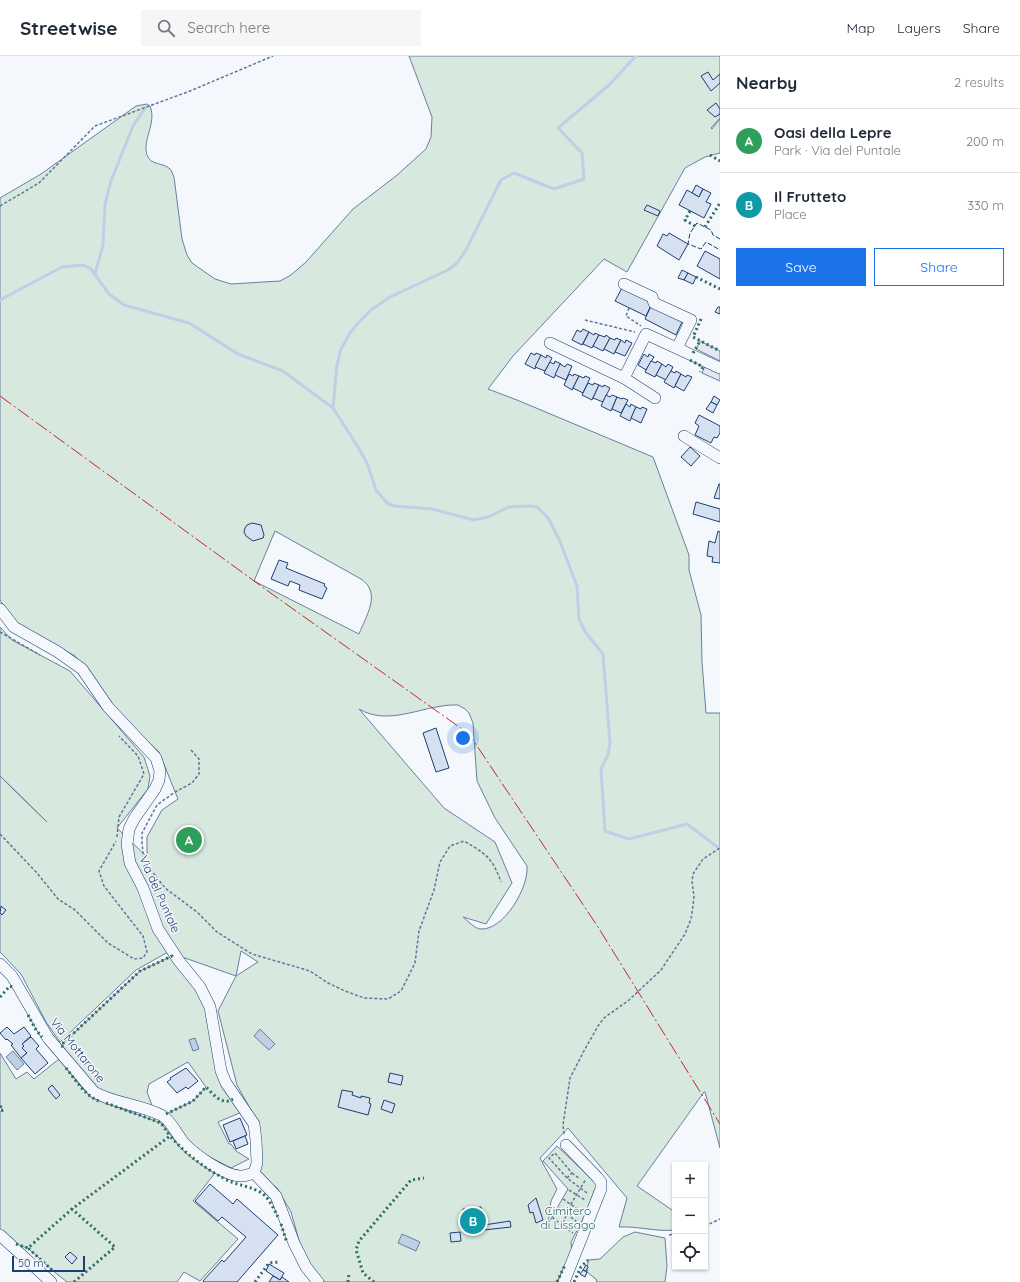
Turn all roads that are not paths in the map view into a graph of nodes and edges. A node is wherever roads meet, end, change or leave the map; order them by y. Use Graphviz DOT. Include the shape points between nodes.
graph roads {
  1 [pos="624,284"];
  2 [pos="550,343"];
  3 [pos="677,348"];
  4 [pos="720,368"];
  5 [pos="624,378"];
  6 [pos="655,398"];
  7 [pos="684,436"];
  8 [pos="720,458"];
  9 [pos="0,609"];
  10 [pos="0,964"];
  11 [pos="566,1145"];
  12 [pos="254,1174"];
  13 [pos="0,1235"];
  14 [pos="51,1282"];
  15 [pos="318,1282"];
  16 [pos="564,1282"];
  1 -- 3 [label="street" via="690,320"];
  2 -- 5 [label="street"];
  3 -- 4 [label="street"];
  3 -- 5 [label="street" via="646,334"];
  5 -- 6 [label="street"];
  7 -- 8 [label="street"];
  9 -- 12 [label="street, Via del Puntale" via="14,628 58,652 82,669 108,707 156,758 160,771 159,780 129,829 127,844 130,863 143,888 158,928 179,961 200,987 210,1007 221,1071 254,1124 257,1163"];
  10 -- 12 [label="street, Via Mottarone" via="12,976 48,1038 94,1092 102,1097 134,1105 164,1117 184,1143 228,1174"];
  11 -- 16 [label="street" via="601,1182 602,1189"];
  12 -- 15 [label="street" via="276,1196 294,1244 306,1268"];
  13 -- 14 [label="street"];
}
